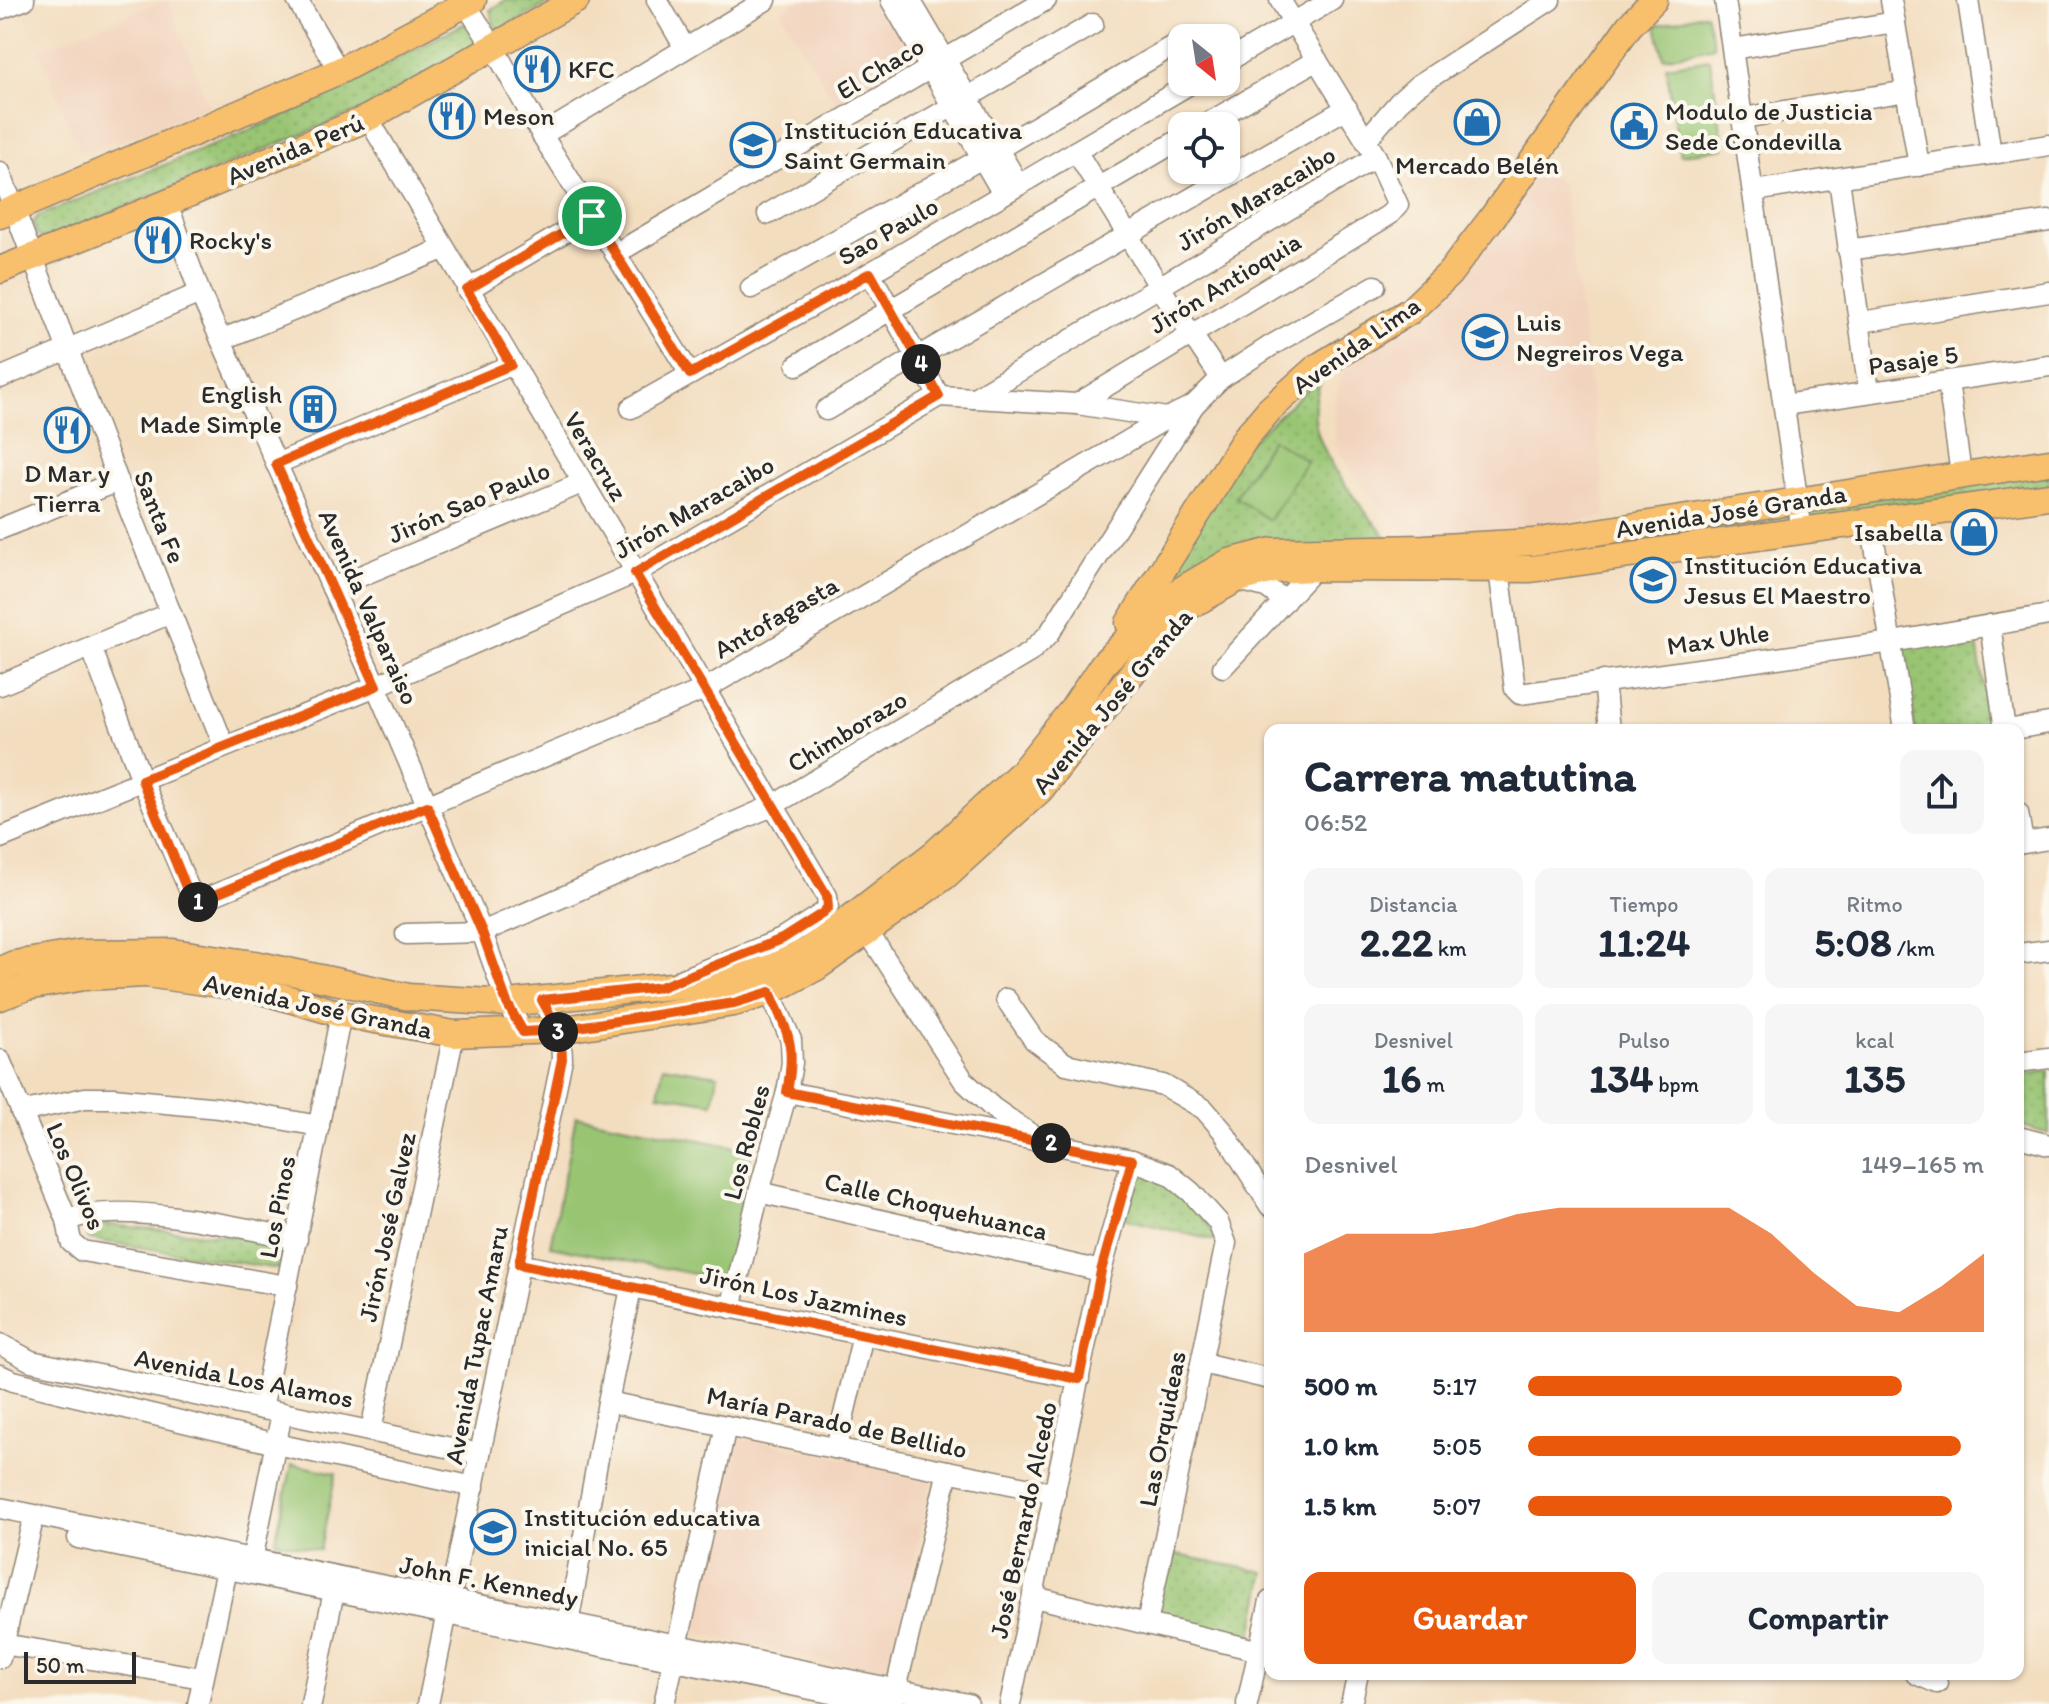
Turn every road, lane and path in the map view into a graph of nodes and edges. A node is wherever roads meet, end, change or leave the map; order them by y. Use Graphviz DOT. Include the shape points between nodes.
graph roads {
  1 [pos="24,0"];
  2 [pos="297,0"];
  3 [pos="576,0"];
  4 [pos="657,0"];
  5 [pos="766,0"];
  6 [pos="891,0"];
  7 [pos="910,0"];
  8 [pos="1046,0"];
  9 [pos="1280,0"];
  10 [pos="1332,0"];
  11 [pos="1550,0"];
  12 [pos="1654,0"];
  13 [pos="1725,0"];
  14 [pos="1891,0"];
  15 [pos="1968,0"];
  16 [pos="467,2"];
  17 [pos="0,9"];
  18 [pos="1294,22"];
  19 [pos="1895,22"];
  20 [pos="1093,24"];
  21 [pos="494,48"];
  22 [pos="685,48"];
  23 [pos="1168,49"];
  24 [pos="1733,49"];
  25 [pos="1240,54"];
  26 [pos="1317,60"];
  27 [pos="938,64"];
  28 [pos="339,71"];
  29 [pos="1907,91"];
  30 [pos="1169,96"];
  31 [pos="960,102"];
  32 [pos="1347,108"];
  33 [pos="1227,112"];
  34 [pos="368,118"];
  35 [pos="1743,118"];
  36 [pos="542,135"];
  37 [pos="2049,145"];
  38 [pos="1168,146"];
  39 [pos="1371,148"];
  40 [pos="1076,151"];
  41 [pos="990,153"];
  42 [pos="1991,154"];
  43 [pos="1919,166"];
  44 [pos="0,172"];
  45 [pos="1839,179"];
  46 [pos="1098,186"];
  47 [pos="1011,189"];
  48 [pos="1754,191"];
  49 [pos="167,203"];
  50 [pos="7,212"];
  51 [pos="768,214"];
  52 [pos="592,216"];
  53 [pos="2049,221"];
  54 [pos="1127,234"];
  55 [pos="443,249"];
  56 [pos="1848,250"];
  57 [pos="615,254"];
  58 [pos="33,256"];
  59 [pos="0,270"];
  60 [pos="870,273"];
  61 [pos="1159,286"];
  62 [pos="1375,286"];
  63 [pos="751,288"];
  64 [pos="467,290"];
  65 [pos="2049,292"];
  66 [pos="200,293"];
  67 [pos="890,309"];
  68 [pos="1861,322"];
  69 [pos="1190,334"];
  70 [pos="221,340"];
  71 [pos="67,351"];
  72 [pos="918,358"];
  73 [pos="511,365"];
  74 [pos="797,365"];
  75 [pos="2049,366"];
  76 [pos="690,374"];
  77 [pos="0,378"];
  78 [pos="1221,378"];
  79 [pos="1948,382"];
  80 [pos="1869,392"];
  81 [pos="939,396"];
  82 [pos="974,398"];
  83 [pos="1077,404"];
  84 [pos="1194,405"];
  85 [pos="1784,405"];
  86 [pos="631,408"];
  87 [pos="826,410"];
  88 [pos="1167,418"];
  89 [pos="2049,462"];
  90 [pos="276,464"];
  91 [pos="1961,474"];
  92 [pos="118,481"];
  93 [pos="582,483"];
  94 [pos="2049,496"];
  95 [pos="1798,500"];
  96 [pos="1871,522"];
  97 [pos="0,529"];
  98 [pos="1802,532"];
  99 [pos="1315,568"];
  100 [pos="1499,570"];
  101 [pos="635,573"];
  102 [pos="1235,580"];
  103 [pos="332,588"];
  104 [pos="1285,601"];
  105 [pos="171,613"];
  106 [pos="2049,615"];
  107 [pos="1990,625"];
  108 [pos="1892,642"];
  109 [pos="91,647"];
  110 [pos="1103,664"];
  111 [pos="1223,667"];
  112 [pos="1604,681"];
  113 [pos="0,685"];
  114 [pos="376,686"];
  115 [pos="705,689"];
  116 [pos="2049,723"];
  117 [pos="1608,724"];
  118 [pos="1904,724"];
  119 [pos="2005,724"];
  120 [pos="2024,727"];
  121 [pos="224,746"];
  122 [pos="142,780"];
  123 [pos="427,806"];
  124 [pos="772,806"];
  125 [pos="0,838"];
  126 [pos="2049,839"];
  127 [pos="2024,843"];
  128 [pos="482,932"];
  129 [pos="868,932"];
  130 [pos="406,934"];
  131 [pos="2049,950"];
  132 [pos="2024,953"];
  133 [pos="0,970"];
  134 [pos="661,987"];
  135 [pos="770,992"];
  136 [pos="0,997"];
  137 [pos="1006,999"];
  138 [pos="542,1000"];
  139 [pos="507,1003"];
  140 [pos="341,1014"];
  141 [pos="558,1030"];
  142 [pos="523,1032"];
  143 [pos="454,1034"];
  144 [pos="2049,1058"];
  145 [pos="0,1060"];
  146 [pos="2024,1061"];
  147 [pos="787,1092"];
  148 [pos="21,1112"];
  149 [pos="319,1126"];
  150 [pos="2024,1139"];
  151 [pos="1042,1142"];
  152 [pos="2049,1145"];
  153 [pos="1132,1160"];
  154 [pos="759,1192"];
  155 [pos="1264,1196"];
  156 [pos="67,1220"];
  157 [pos="297,1239"];
  158 [pos="519,1264"];
  159 [pos="1101,1271"];
  160 [pos="287,1286"];
  161 [pos="631,1288"];
  162 [pos="731,1308"];
  163 [pos="863,1335"];
  164 [pos="0,1344"];
  165 [pos="1202,1363"];
  166 [pos="0,1375"];
  167 [pos="109,1377"];
  168 [pos="1264,1378"];
  169 [pos="1079,1379"];
  170 [pos="608,1402"];
  171 [pos="105,1403"];
  172 [pos="272,1411"];
  173 [pos="726,1426"];
  174 [pos="371,1430"];
  175 [pos="276,1444"];
  176 [pos="836,1448"];
  177 [pos="480,1454"];
  178 [pos="948,1471"];
  179 [pos="474,1487"];
  180 [pos="1055,1493"];
  181 [pos="0,1508"];
  182 [pos="0,1521"];
  183 [pos="31,1528"];
  184 [pos="250,1567"];
  185 [pos="227,1569"];
  186 [pos="334,1591"];
  187 [pos="1034,1597"];
  188 [pos="448,1608"];
  189 [pos="568,1624"];
  190 [pos="1147,1624"];
  191 [pos="1264,1631"];
  192 [pos="1,1651"];
  193 [pos="1260,1651"];
  194 [pos="674,1653"];
  195 [pos="202,1678"];
  196 [pos="1357,1680"];
  197 [pos="780,1682"];
  198 [pos="891,1699"];
  199 [pos="198,1704"];
  200 [pos="311,1704"];
  201 [pos="428,1704"];
  202 [pos="664,1704"];
  203 [pos="776,1704"];
  204 [pos="968,1704"];
  205 [pos="1010,1704"];
  206 [pos="1247,1704"];
  207 [pos="1351,1704"];
  1 -- 17 [label="street"];
  2 -- 28 [label="street"];
  3 -- 21 [label="main road, Avenida Perú"];
  4 -- 22 [label="street"];
  5 -- 22 [label="street"];
  6 -- 27 [label="street"];
  7 -- 27 [label="street"];
  8 -- 27 [label="street, El Chaco"];
  9 -- 18 [label="street"];
  10 -- 18 [label="street"];
  11 -- 39 [label="street, Jirón Maracaibo" via="1417,86 1399,102"];
  12 -- 110 [label="main road, Avenida Lima" via="1629,26 1449,274 1410,311 1316,368 1246,437"];
  13 -- 24 [label="street"];
  14 -- 19 [label="street"];
  15 -- 42 [label="street"];
  16 -- 21 [label="street"];
  16 -- 28 [label="main road, Avenida Perú"];
  18 -- 25 [label="street"];
  18 -- 26 [label="street"];
  19 -- 24 [label="street"];
  19 -- 29 [label="street"];
  20 -- 31 [label="street"];
  21 -- 34 [label="main road, Avenida Perú"];
  21 -- 36 [label="street"];
  22 -- 36 [label="street"];
  23 -- 41 [label="street"];
  24 -- 35 [label="street"];
  26 -- 32 [label="street"];
  26 -- 33 [label="street"];
  27 -- 31 [label="street"];
  27 -- 57 [label="street, El Chaco"];
  28 -- 50 [label="main road, Avenida Perú"];
  29 -- 35 [label="street"];
  29 -- 43 [label="street"];
  30 -- 40 [label="street, Sao Paulo"];
  31 -- 41 [label="street"];
  31 -- 51 [label="street"];
  32 -- 39 [label="street"];
  32 -- 54 [label="street"];
  34 -- 49 [label="main road, Avenida Perú"];
  34 -- 55 [label="street, Veracruz"];
  35 -- 48 [label="street" via="1744,159"];
  36 -- 52 [label="street"];
  37 -- 42 [label="street"];
  38 -- 46 [label="street"];
  39 -- 61 [label="street, Jirón Maracaibo"];
  39 -- 69 [label="street, Jirón Antioquia" via="1395,193 1398,205 1389,215"];
  40 -- 46 [label="street"];
  40 -- 47 [label="street, Sao Paulo"];
  41 -- 47 [label="street"];
  41 -- 63 [label="street"];
  42 -- 43 [label="street"];
  43 -- 45 [label="street"];
  44 -- 50 [label="street, Santa Fe"];
  45 -- 48 [label="street"];
  45 -- 56 [label="street"];
  46 -- 54 [label="street"];
  46 -- 67 [label="street"];
  47 -- 60 [label="street, Sao Paulo"];
  48 -- 85 [label="street"];
  49 -- 58 [label="main road, Avenida Perú"];
  49 -- 66 [label="street, Avenida Valparaiso"];
  50 -- 58 [label="street, Santa Fe"];
  52 -- 57 [label="street"];
  52 -- 64 [label="street"];
  53 -- 56 [label="street"];
  54 -- 61 [label="street"];
  54 -- 72 [label="street"];
  55 -- 64 [label="street, Veracruz"];
  55 -- 70 [label="street"];
  56 -- 68 [label="street"];
  57 -- 76 [label="street"];
  58 -- 59 [label="main road, Avenida Perú"];
  58 -- 71 [label="street, Santa Fe"];
  60 -- 67 [label="street"];
  60 -- 76 [label="street, Sao Paulo"];
  61 -- 69 [label="street"];
  61 -- 82 [label="street, Jirón Maracaibo"];
  62 -- 78 [label="street, Antofagasta"];
  64 -- 73 [label="street, Veracruz"];
  65 -- 68 [label="street"];
  66 -- 70 [label="street, Avenida Valparaiso"];
  66 -- 71 [label="street"];
  67 -- 72 [label="street"];
  67 -- 74 [label="street"];
  68 -- 80 [label="street"];
  69 -- 78 [label="street"];
  69 -- 83 [label="street, Jirón Antioquia"];
  70 -- 90 [label="street, Avenida Valparaiso"];
  71 -- 77 [label="street"];
  71 -- 92 [label="street, Santa Fe"];
  72 -- 81 [label="street"];
  72 -- 87 [label="street"];
  73 -- 90 [label="street"];
  73 -- 93 [label="street, Veracruz"];
  75 -- 79 [label="street, Pasaje 5"];
  76 -- 86 [label="street, Sao Paulo"];
  78 -- 84 [label="street, Antofagasta"];
  79 -- 80 [label="street, Pasaje 5"];
  79 -- 91 [label="street"];
  80 -- 85 [label="street, Pasaje 5"];
  81 -- 82 [label="street"];
  81 -- 101 [label="street, Jirón Maracaibo"];
  82 -- 83 [label="street"];
  83 -- 88 [label="street"];
  84 -- 88 [label="street, Antofagasta"];
  84 -- 124 [label="street, Chimborazo" via="1041,644"];
  85 -- 95 [label="street"];
  88 -- 115 [label="street, Antofagasta"];
  89 -- 91 [label="main road, Avenida José Granda"];
  90 -- 103 [label="street, Avenida Valparaiso"];
  91 -- 95 [label="main road, Avenida José Granda"];
  92 -- 97 [label="street"];
  92 -- 105 [label="street, Santa Fe"];
  93 -- 101 [label="street, Veracruz"];
  93 -- 103 [label="street, Jirón Sao Paulo"];
  94 -- 96 [label="main road, Avenida José Granda"];
  95 -- 98 [label="street"];
  95 -- 110 [label="main road, Avenida José Granda" via="1533,542 1272,551 1229,562 1169,597"];
  96 -- 98 [label="main road, Avenida José Granda"];
  96 -- 108 [label="street"];
  98 -- 100 [label="main road, Avenida José Granda"];
  99 -- 100 [label="main road, Avenida José Granda"];
  99 -- 102 [label="main road, Avenida José Granda" via="1274,570"];
  99 -- 104 [label="street"];
  100 -- 112 [label="street, Max Uhle" via="1515,689 1526,695"];
  101 -- 114 [label="street, Jirón Maracaibo"];
  101 -- 115 [label="street, Veracruz"];
  102 -- 104 [label="street" via="1258,584"];
  102 -- 129 [label="main road, Avenida José Granda" via="1181,611 1040,790 944,877"];
  103 -- 114 [label="street, Avenida Valparaiso"];
  104 -- 111 [label="street"];
  105 -- 109 [label="street"];
  105 -- 121 [label="street, Santa Fe"];
  106 -- 107 [label="street, Max Uhle"];
  107 -- 108 [label="street, Max Uhle"];
  107 -- 119 [label="street"];
  108 -- 112 [label="street, Max Uhle"];
  108 -- 118 [label="street"];
  109 -- 113 [label="street"];
  109 -- 122 [label="street"];
  110 -- 134 [label="main road, Avenida José Granda" via="1023,771 935,853 844,925 771,968 729,980"];
  112 -- 117 [label="street"];
  114 -- 121 [label="street, Jirón Maracaibo"];
  114 -- 123 [label="street, Avenida Valparaiso"];
  115 -- 123 [label="street, Antofagasta"];
  115 -- 124 [label="street, Veracruz"];
  116 -- 120 [label="street"];
  121 -- 122 [label="street, Jirón Maracaibo"];
  122 -- 123 [label="street, Antofagasta" via="195,903"];
  122 -- 125 [label="street, Jirón Maracaibo"];
  123 -- 128 [label="street, Avenida Valparaiso"];
  124 -- 128 [label="street, Chimborazo"];
  124 -- 134 [label="street, Veracruz" via="827,896 828,907 782,939"];
  126 -- 127 [label="street"];
  128 -- 130 [label="street, Chimborazo"];
  128 -- 139 [label="street, Avenida Valparaiso"];
  129 -- 135 [label="main road, Avenida José Granda"];
  129 -- 151 [label="street" via="964,1081"];
  131 -- 132 [label="street"];
  133 -- 139 [label="main road, Avenida José Granda" via="80,953 173,952 409,997"];
  134 -- 138 [label="main road, Avenida José Granda"];
  135 -- 141 [label="main road, Avenida José Granda" via="734,1003"];
  135 -- 147 [label="street, Los Robles" via="791,1040"];
  136 -- 140 [label="main road, Avenida José Granda" via="84,977 146,974 255,989"];
  137 -- 155 [label="street" via="1034,1040 1066,1064 1163,1085 1204,1109"];
  138 -- 139 [label="main road, Avenida José Granda"];
  138 -- 141 [label="street, Avenida Tupac Amaru"];
  139 -- 142 [label="street, Avenida Valparaiso"];
  140 -- 143 [label="main road, Avenida José Granda"];
  140 -- 149 [label="street, Los Pinos"];
  141 -- 142 [label="main road, Avenida José Granda"];
  141 -- 158 [label="street, Avenida Tupac Amaru" via="562,1059"];
  142 -- 143 [label="main road, Avenida José Granda"];
  143 -- 174 [label="street, Jirón José Galvez"];
  144 -- 146 [label="street"];
  145 -- 148 [label="street, Los Olivos"];
  147 -- 151 [label="street"];
  147 -- 154 [label="street, Los Robles"];
  148 -- 149 [label="street" via="85,1098 113,1098 219,1108"];
  148 -- 156 [label="street, Los Olivos"];
  149 -- 157 [label="street, Los Pinos"];
  150 -- 152 [label="street"];
  151 -- 153 [label="street"];
  153 -- 159 [label="street, José Bernardo Alcedo"];
  153 -- 165 [label="street, Las Orquideas" via="1169,1174 1186,1187 1218,1222 1226,1243"];
  154 -- 159 [label="street, Calle Choquehuanca"];
  154 -- 162 [label="street, Los Robles"];
  156 -- 157 [label="street" via="129,1214 217,1222"];
  156 -- 160 [label="street, Los Olivos" via="71,1242 82,1251"];
  157 -- 160 [label="street, Los Pinos"];
  158 -- 161 [label="street, Jirón Los Jazmines"];
  158 -- 177 [label="street, Avenida Tupac Amaru"];
  159 -- 169 [label="street, José Bernardo Alcedo"];
  160 -- 172 [label="street, Los Pinos"];
  161 -- 162 [label="street, Jirón Los Jazmines"];
  161 -- 170 [label="street"];
  162 -- 163 [label="street, Jirón Los Jazmines"];
  163 -- 169 [label="street, Jirón Los Jazmines"];
  163 -- 176 [label="street"];
  164 -- 167 [label="street, Avenida Los Alamos" via="31,1361"];
  165 -- 168 [label="street"];
  165 -- 190 [label="street, Las Orquideas"];
  166 -- 171 [label="street, Avenida Los Alamos"];
  167 -- 171 [label="street"];
  167 -- 172 [label="street, Avenida Los Alamos"];
  169 -- 180 [label="street, José Bernardo Alcedo"];
  170 -- 173 [label="street, María Parado de Bellido"];
  170 -- 189 [label="street"];
  171 -- 175 [label="street, Avenida Los Alamos"];
  172 -- 174 [label="street, Avenida Los Alamos"];
  172 -- 175 [label="street, Los Pinos"];
  173 -- 176 [label="street, María Parado de Bellido"];
  173 -- 194 [label="street"];
  174 -- 177 [label="street, Avenida Los Alamos"];
  175 -- 179 [label="street, Avenida Los Alamos"];
  175 -- 184 [label="street, Los Pinos"];
  176 -- 178 [label="street, María Parado de Bellido"];
  177 -- 179 [label="street, Avenida Tupac Amaru"];
  178 -- 180 [label="street, María Parado de Bellido"];
  178 -- 198 [label="street"];
  179 -- 188 [label="street, Avenida Tupac Amaru"];
  180 -- 187 [label="street, José Bernardo Alcedo"];
  181 -- 184 [label="street, John F. Kennedy"];
  182 -- 183 [label="street, John F. Kennedy"];
  183 -- 185 [label="street, John F. Kennedy"];
  183 -- 192 [label="street"];
  184 -- 185 [label="street, John F. Kennedy"];
  184 -- 186 [label="street, John F. Kennedy"];
  184 -- 188 [label="street, John F. Kennedy"];
  185 -- 195 [label="street"];
  186 -- 188 [label="street, John F. Kennedy"];
  186 -- 200 [label="street"];
  187 -- 190 [label="street"];
  187 -- 205 [label="street, José Bernardo Alcedo"];
  188 -- 189 [label="street, John F. Kennedy"];
  188 -- 194 [label="street, John F. Kennedy"];
  188 -- 201 [label="street, Avenida Tupac Amaru"];
  189 -- 194 [label="street, John F. Kennedy"];
  190 -- 193 [label="street"];
  191 -- 193 [label="street"];
  192 -- 195 [label="street"];
  193 -- 206 [label="street"];
  194 -- 197 [label="street, John F. Kennedy"];
  194 -- 198 [label="street, John F. Kennedy"];
  194 -- 202 [label="street"];
  195 -- 199 [label="street"];
  196 -- 207 [label="street"];
  197 -- 198 [label="street, John F. Kennedy"];
  197 -- 203 [label="street"];
  198 -- 204 [label="street, John F. Kennedy"];
}
